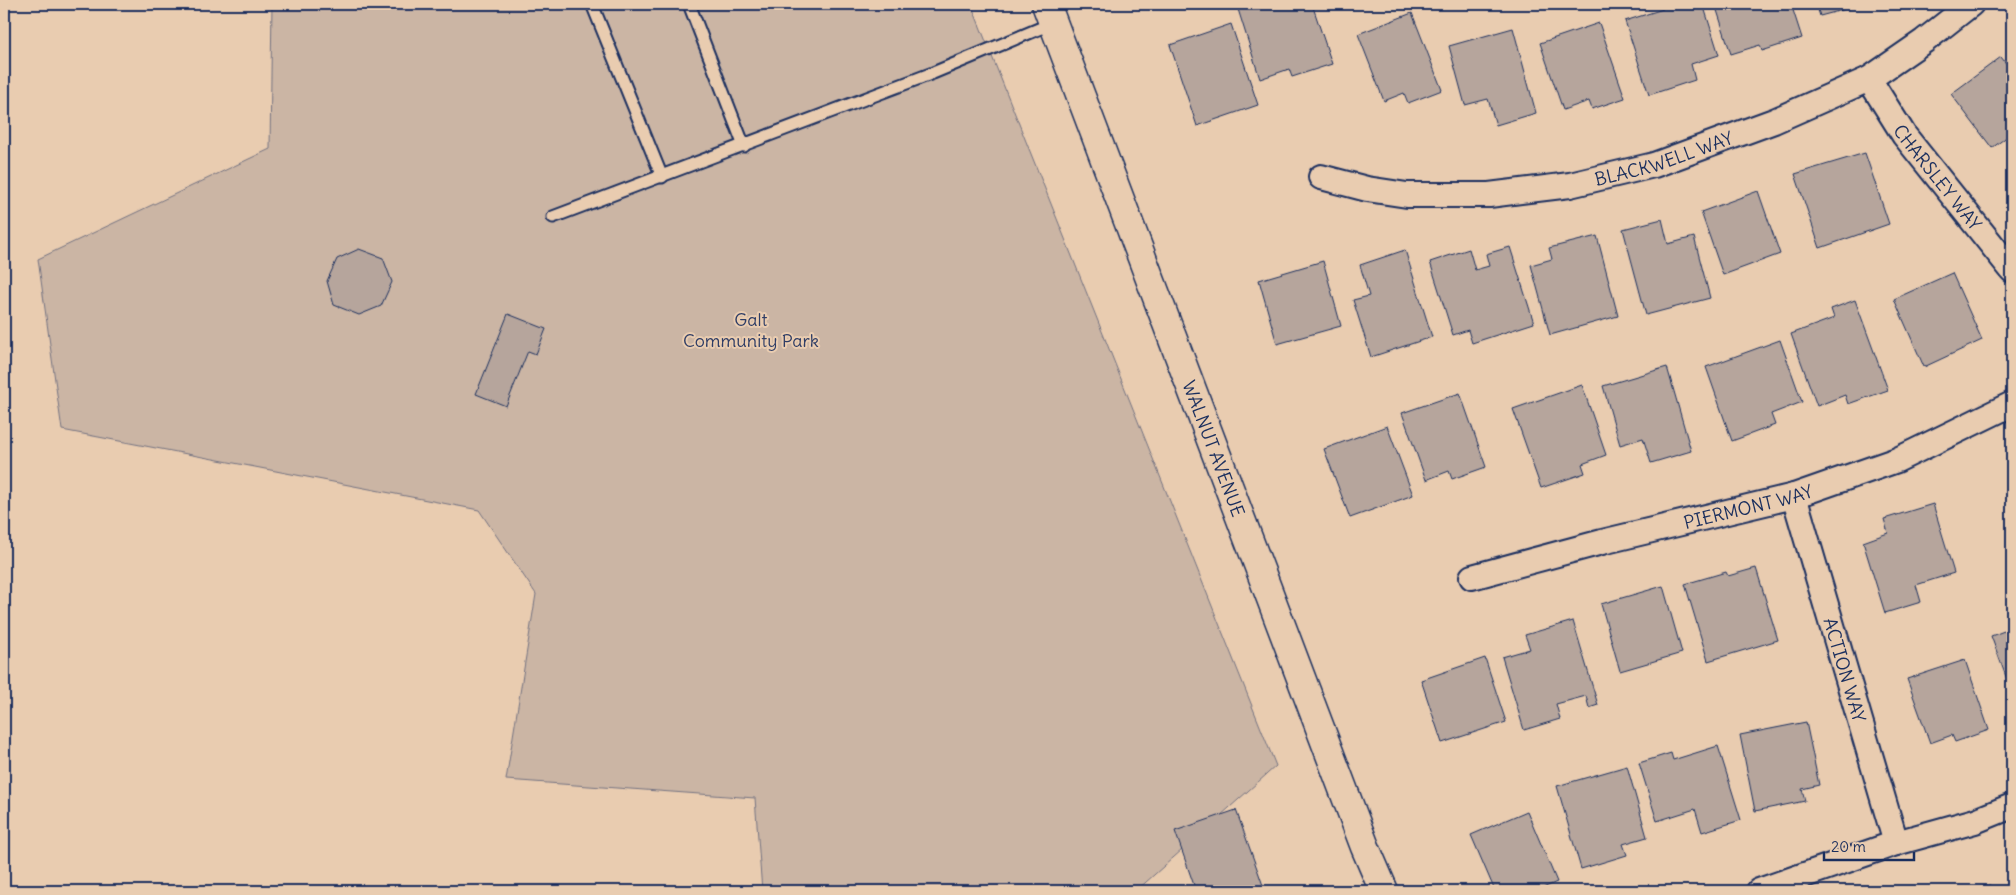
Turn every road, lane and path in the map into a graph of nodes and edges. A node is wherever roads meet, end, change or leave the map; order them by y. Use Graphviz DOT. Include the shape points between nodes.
graph roads {
  1 [pos="592,4"];
  2 [pos="689,4"];
  3 [pos="1971,4"];
  4 [pos="1050,13"];
  5 [pos="1869,79"];
  6 [pos="744,146"];
  7 [pos="662,177"];
  8 [pos="1321,178"];
  9 [pos="553,217"];
  10 [pos="2012,270"];
  11 [pos="2012,404"];
  12 [pos="1794,496"];
  13 [pos="1472,576"];
  14 [pos="2012,806"];
  15 [pos="1896,843"];
  16 [pos="1384,891"];
  17 [pos="1759,891"];
  1 -- 7 [label="lane"];
  2 -- 6 [label="lane"];
  3 -- 5 [label="street, BLACKWELL WAY"];
  4 -- 6 [label="lane" via="934,73"];
  4 -- 16 [label="street, WALNUT AVENUE"];
  5 -- 8 [label="street, BLACKWELL WAY" via="1774,122 1654,166 1570,185 1488,195 1407,194"];
  5 -- 10 [label="street, CHARSLEY WAY" via="1904,135"];
  6 -- 7 [label="lane"];
  7 -- 9 [label="lane"];
  11 -- 12 [label="street, PIERMONT WAY" via="1897,460"];
  12 -- 13 [label="street, PIERMONT WAY"];
  12 -- 15 [label="street, ACTION WAY"];
  14 -- 15 [label="street" via="1974,821"];
  15 -- 17 [label="street"];
}
